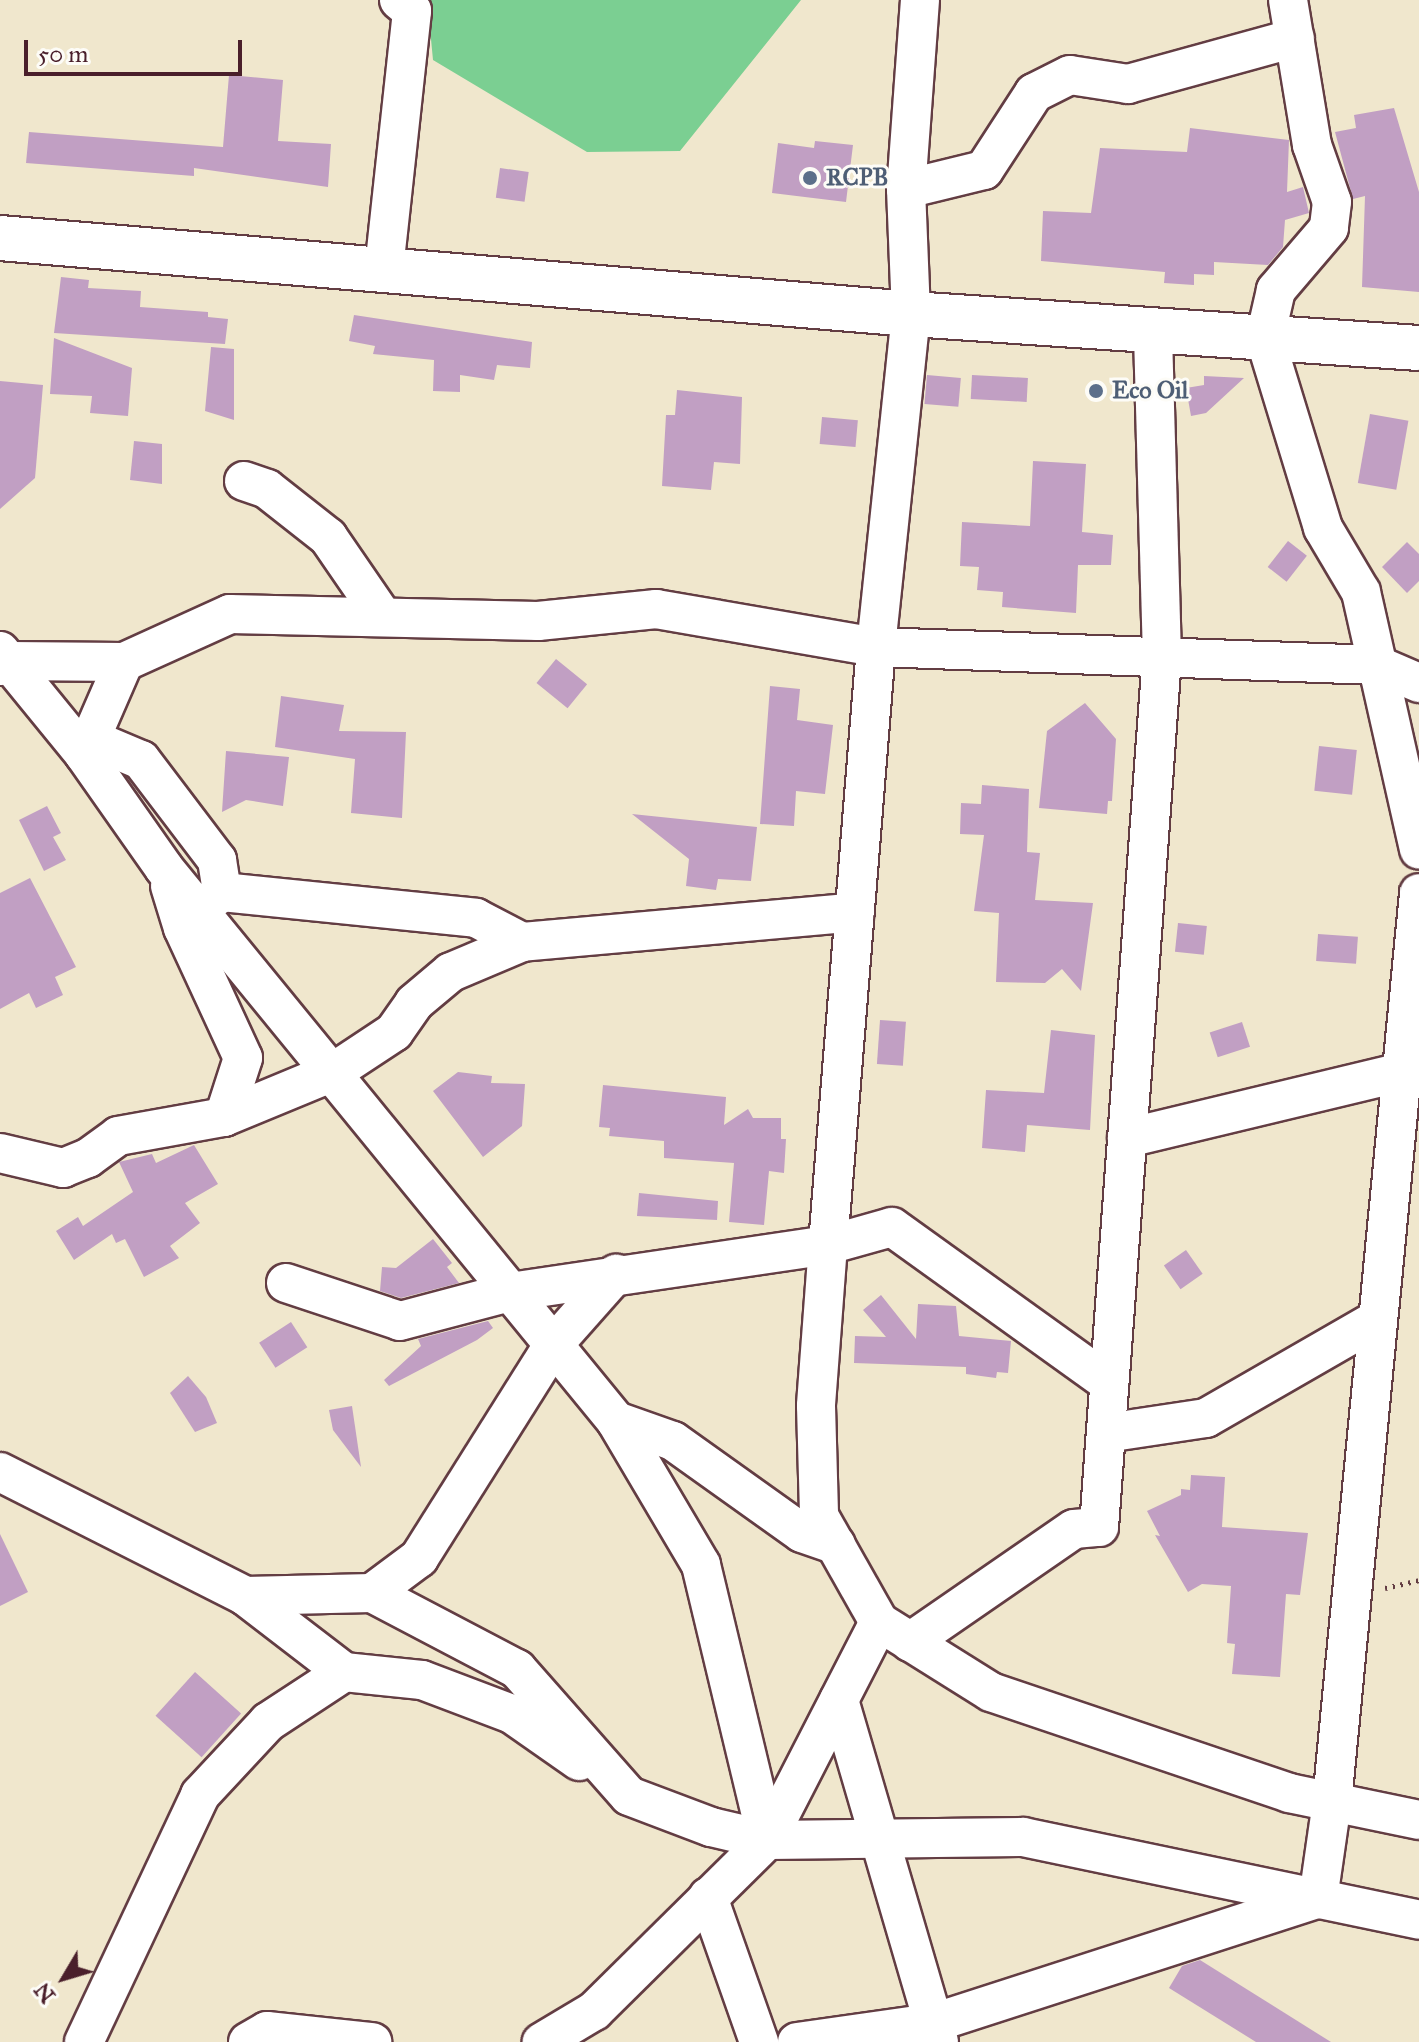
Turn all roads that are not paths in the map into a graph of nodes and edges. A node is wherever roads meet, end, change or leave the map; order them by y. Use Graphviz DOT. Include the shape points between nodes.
graph roads {
  1 [pos="399,0"];
  2 [pos="920,0"];
  3 [pos="1288,0"];
  4 [pos="1295,38"];
  5 [pos="906,189"];
  6 [pos="0,238"];
  7 [pos="384,269"];
  8 [pos="911,314"];
  9 [pos="1153,332"];
  10 [pos="1265,338"];
  11 [pos="1419,348"];
  12 [pos="244,481"];
  13 [pos="383,617"];
  14 [pos="876,647"];
  15 [pos="1162,657"];
  16 [pos="3,659"];
  17 [pos="124,662"];
  18 [pos="1377,665"];
  19 [pos="1419,683"];
  20 [pos="87,746"];
  21 [pos="1419,850"];
  22 [pos="164,868"];
  23 [pos="1419,893"];
  24 [pos="210,900"];
  25 [pos="855,912"];
  26 [pos="522,942"];
  27 [pos="335,1071"];
  28 [pos="1402,1072"];
  29 [pos="224,1117"];
  30 [pos="1127,1138"];
  31 [pos="0,1153"];
  32 [pos="828,1245"];
  33 [pos="616,1274"];
  34 [pos="286,1283"];
  35 [pos="510,1292"];
  36 [pos="1378,1319"];
  37 [pos="554,1344"];
  38 [pos="1109,1383"];
  39 [pos="616,1421"];
  40 [pos="1106,1433"];
  41 [pos="0,1472"];
  42 [pos="836,1545"];
  43 [pos="372,1593"];
  44 [pos="245,1596"];
  45 [pos="894,1632"];
  46 [pos="344,1672"];
  47 [pos="839,1700"];
  48 [pos="629,1796"];
  49 [pos="1332,1802"];
  50 [pos="1419,1820"];
  51 [pos="878,1837"];
  52 [pos="767,1840"];
  53 [pos="708,1897"];
  54 [pos="1318,1899"];
  55 [pos="1419,1920"];
  56 [pos="585,2027"];
  57 [pos="932,2036"];
  58 [pos="260,2038"];
  59 [pos="84,2042"];
  60 [pos="372,2042"];
  61 [pos="542,2042"];
  62 [pos="759,2042"];
  63 [pos="797,2042"];
  1 -- 7 [label="street" via="412,11"];
  2 -- 5 [label="street"];
  3 -- 4 [label="street"];
  4 -- 5 [label="street" via="1128,84 1070,75 1034,93 984,170"];
  4 -- 10 [label="street" via="1312,145 1332,202 1331,215 1329,228 1276,290"];
  5 -- 8 [label="street"];
  6 -- 7 [label="highway"];
  7 -- 8 [label="highway"];
  8 -- 9 [label="highway"];
  8 -- 14 [label="street"];
  9 -- 10 [label="highway"];
  9 -- 15 [label="street"];
  10 -- 11 [label="highway"];
  10 -- 18 [label="street" via="1323,528 1361,592"];
  12 -- 13 [label="street" via="267,489 328,537"];
  13 -- 14 [label="street" via="538,621 656,609"];
  13 -- 17 [label="street" via="230,614"];
  14 -- 15 [label="street"];
  14 -- 25 [label="street"];
  15 -- 18 [label="street"];
  15 -- 30 [label="street"];
  16 -- 17 [label="street"];
  16 -- 20 [label="street"];
  17 -- 20 [label="street"];
  18 -- 19 [label="street"];
  18 -- 21 [label="street"];
  20 -- 22 [label="street"];
  20 -- 24 [label="street" via="141,760 217,860"];
  22 -- 24 [label="street"];
  22 -- 29 [label="street" via="183,928 243,1058"];
  23 -- 28 [label="street"];
  24 -- 26 [label="street" via="476,918"];
  24 -- 27 [label="street"];
  25 -- 26 [label="street"];
  25 -- 32 [label="street"];
  26 -- 27 [label="street" via="451,972 414,1003 394,1032"];
  27 -- 29 [label="street"];
  27 -- 35 [label="street"];
  28 -- 30 [label="street"];
  28 -- 36 [label="street"];
  29 -- 31 [label="street" via="118,1136 63,1168"];
  30 -- 38 [label="street"];
  32 -- 33 [label="street"];
  32 -- 38 [label="street" via="892,1227"];
  32 -- 42 [label="street" via="816,1406 819,1516"];
  33 -- 35 [label="street"];
  33 -- 37 [label="street"];
  34 -- 35 [label="street" via="400,1321"];
  35 -- 37 [label="street"];
  36 -- 40 [label="street" via="1206,1418"];
  36 -- 49 [label="street"];
  37 -- 39 [label="street"];
  37 -- 43 [label="street" via="419,1558"];
  38 -- 40 [label="street"];
  39 -- 42 [label="street" via="673,1441 802,1533"];
  39 -- 52 [label="street" via="701,1565"];
  40 -- 45 [label="street" via="1099,1527 1074,1529"];
  41 -- 44 [label="street"];
  42 -- 45 [label="street"];
  43 -- 44 [label="street"];
  43 -- 48 [label="street" via="517,1669"];
  44 -- 46 [label="street"];
  45 -- 47 [label="street"];
  45 -- 49 [label="street" via="991,1692 1289,1793"];
  46 -- 48 [label="street" via="422,1680 512,1714"];
  46 -- 59 [label="street" via="268,1722 200,1795"];
  47 -- 51 [label="street"];
  47 -- 52 [label="street"];
  48 -- 52 [label="street" via="711,1827"];
  49 -- 50 [label="street"];
  49 -- 54 [label="street"];
  51 -- 52 [label="street"];
  51 -- 54 [label="street" via="1023,1837"];
  51 -- 57 [label="street"];
  52 -- 53 [label="street"];
  53 -- 56 [label="street"];
  53 -- 62 [label="street"];
  54 -- 55 [label="street"];
  54 -- 57 [label="street"];
  56 -- 61 [label="street"];
  57 -- 63 [label="street"];
  58 -- 60 [label="street"];
}
